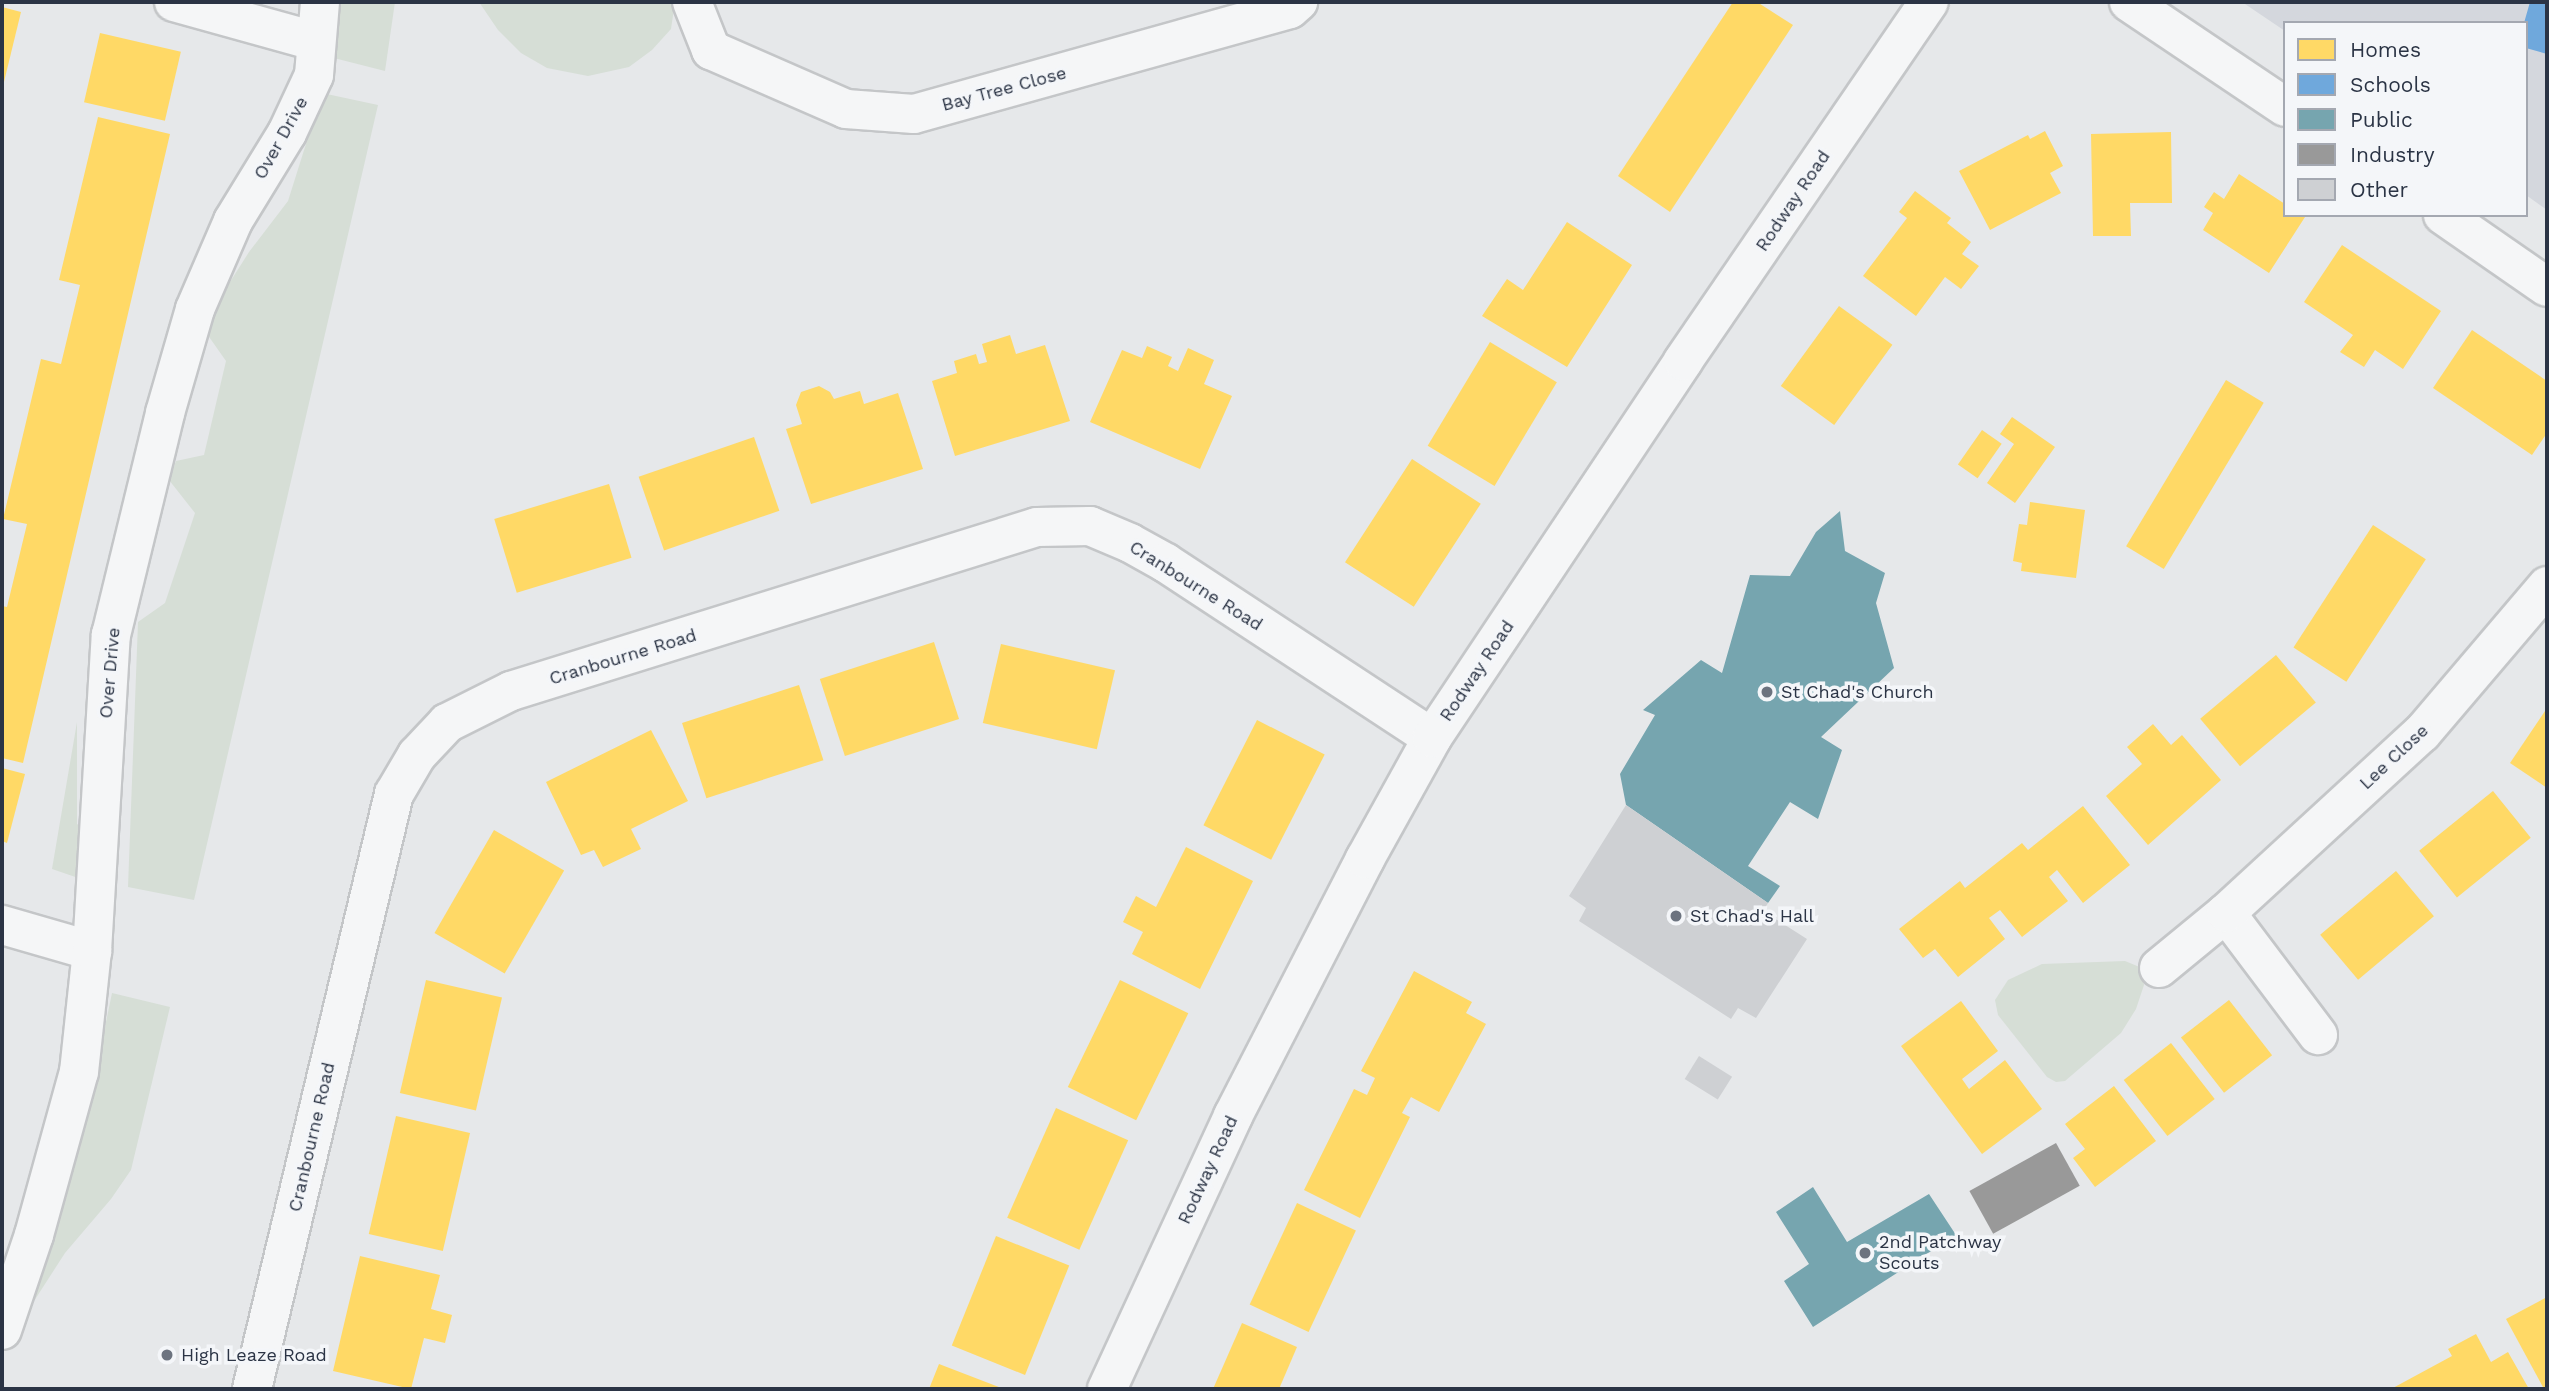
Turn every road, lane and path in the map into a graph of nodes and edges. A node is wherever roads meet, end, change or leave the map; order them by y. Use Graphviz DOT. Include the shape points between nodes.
graph roads {
  1 [pos="174,2"];
  2 [pos="320,2"];
  3 [pos="692,2"];
  4 [pos="1298,2"];
  5 [pos="1929,2"];
  6 [pos="2129,2"];
  7 [pos="316,41"];
  8 [pos="2283,106"];
  9 [pos="2446,217"];
  10 [pos="2547,286"];
  11 [pos="2547,586"];
  12 [pos="1432,738"];
  13 [pos="2225,913"];
  14 [pos="2,925"];
  15 [pos="92,951"];
  16 [pos="2159,968"];
  17 [pos="2318,1035"];
  18 [pos="2,1330"];
  19 [pos="252,1389"];
  20 [pos="1107,1389"];
  1 -- 7 [label="street"];
  2 -- 7 [label="street, Over Drive"];
  3 -- 4 [label="street, Bay Tree Close" via="711,50 846,109 914,114 1290,9"];
  5 -- 12 [label="street, Rodway Road"];
  6 -- 8 [label="street"];
  7 -- 15 [label="street, Over Drive" via="314,75 287,133 233,221 195,309 165,413 111,635"];
  9 -- 10 [label="street"];
  11 -- 13 [label="street, Lee Close" via="2422,733"];
  12 -- 19 [label="street, Cranbourne Road" via="1166,563 1090,526 1037,527 511,691 447,723 417,755 394,794"];
  12 -- 20 [label="street, Rodway Road" via="1233,1116"];
  13 -- 16 [label="street, Lee Close"];
  13 -- 17 [label="street"];
  14 -- 15 [label="street"];
  15 -- 18 [label="street, Over Drive" via="79,1072"];
}
